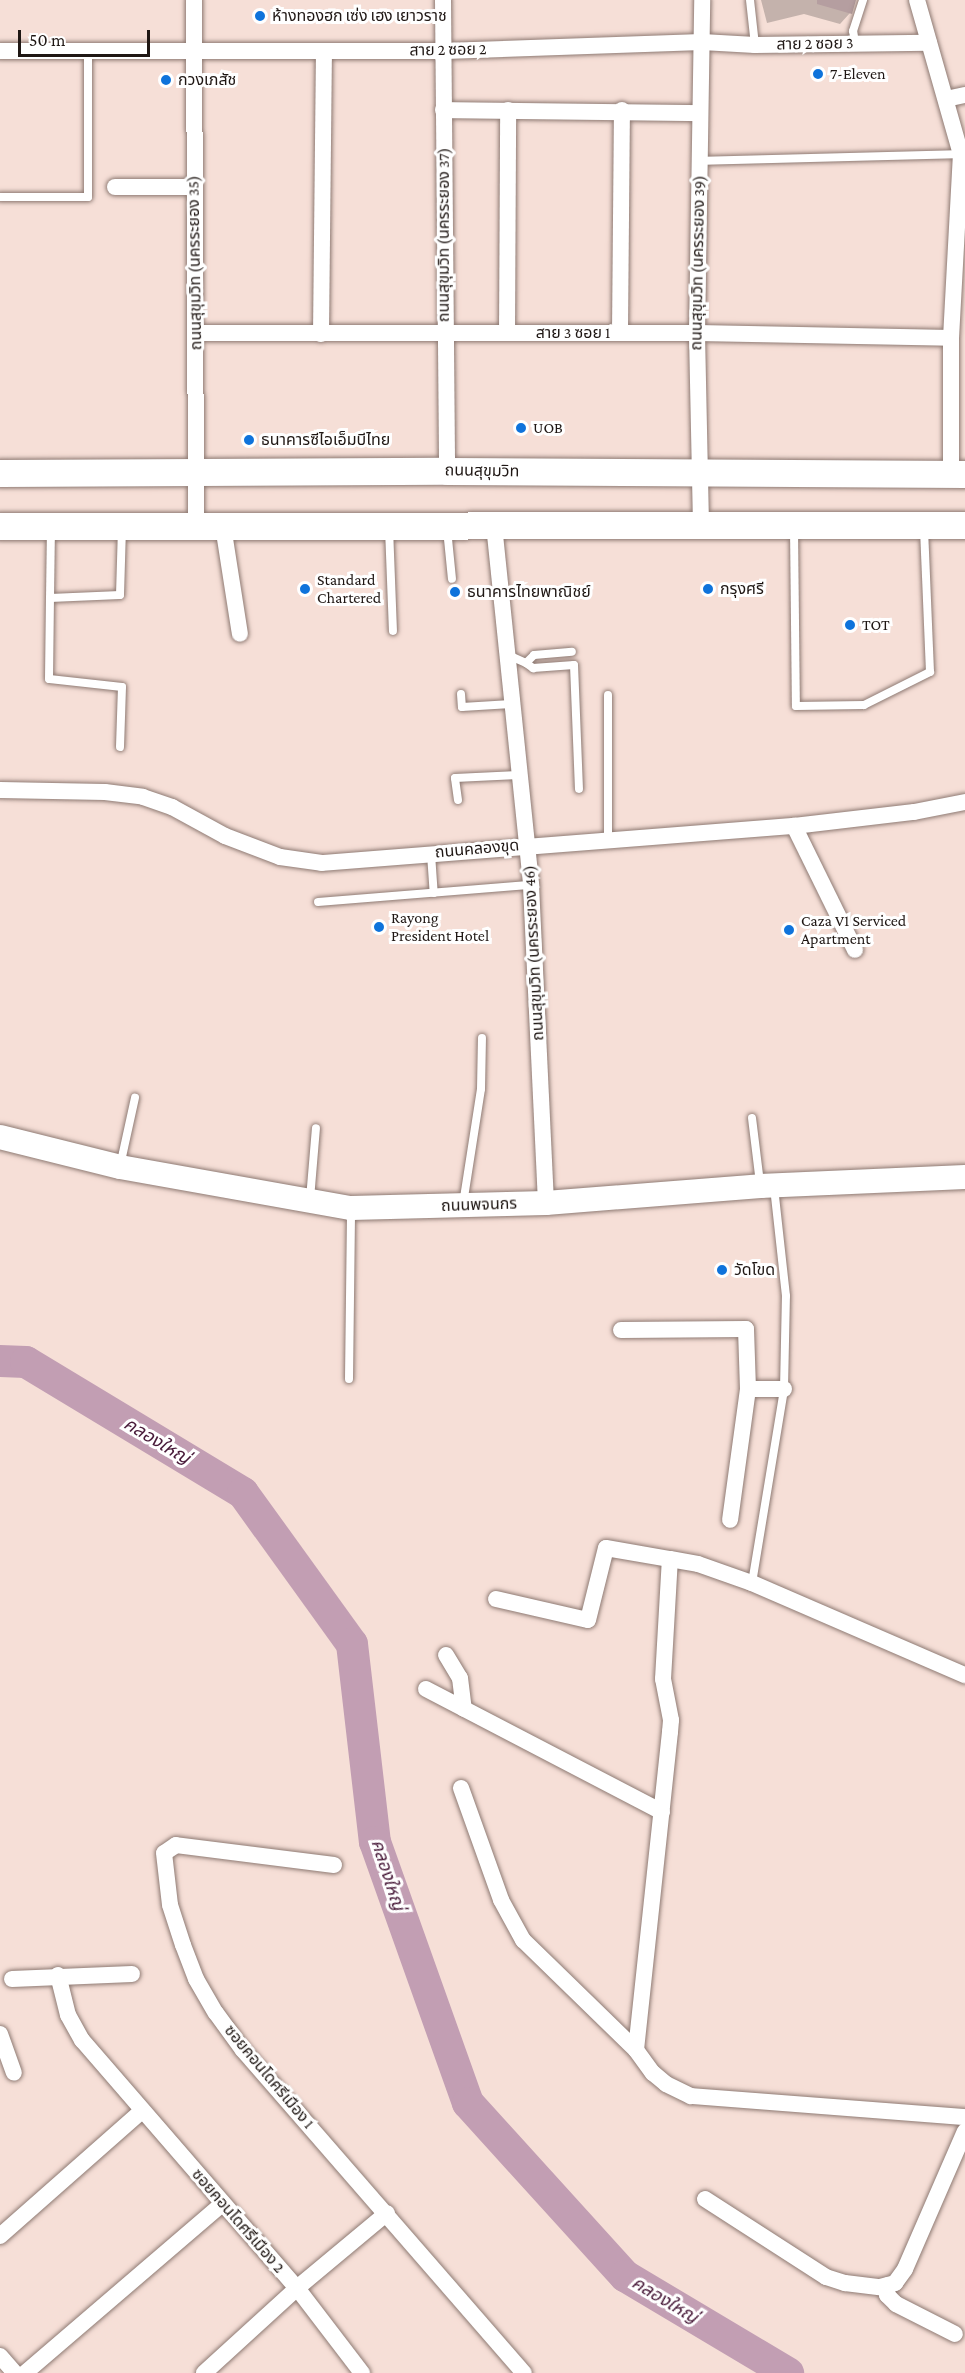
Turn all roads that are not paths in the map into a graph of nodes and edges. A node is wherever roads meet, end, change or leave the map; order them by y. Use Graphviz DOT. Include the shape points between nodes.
graph roads {
  1 [pos="194,0"];
  2 [pos="443,0"];
  3 [pos="702,0"];
  4 [pos="750,0"];
  5 [pos="864,0"];
  6 [pos="917,0"];
  7 [pos="702,42"];
  8 [pos="855,43"];
  9 [pos="929,43"];
  10 [pos="755,45"];
  11 [pos="0,51"];
  12 [pos="88,51"];
  13 [pos="194,51"];
  14 [pos="324,51"];
  15 [pos="444,51"];
  16 [pos="965,95"];
  17 [pos="946,99"];
  18 [pos="443,110"];
  19 [pos="508,110"];
  20 [pos="622,110"];
  21 [pos="700,113"];
  22 [pos="699,160"];
  23 [pos="963,161"];
  24 [pos="115,187"];
  25 [pos="194,187"];
  26 [pos="0,197"];
  27 [pos="196,333"];
  28 [pos="444,333"];
  29 [pos="507,333"];
  30 [pos="620,333"];
  31 [pos="697,333"];
  32 [pos="321,334"];
  33 [pos="951,338"];
  34 [pos="447,471"];
  35 [pos="197,472"];
  36 [pos="0,473"];
  37 [pos="699,474"];
  38 [pos="958,474"];
  39 [pos="389,525"];
  40 [pos="447,525"];
  41 [pos="494,525"];
  42 [pos="701,525"];
  43 [pos="794,525"];
  44 [pos="924,525"];
  45 [pos="965,525"];
  46 [pos="0,526"];
  47 [pos="51,526"];
  48 [pos="122,526"];
  49 [pos="210,526"];
  50 [pos="452,579"];
  51 [pos="50,598"];
  52 [pos="393,631"];
  53 [pos="240,634"];
  54 [pos="572,652"];
  55 [pos="507,655"];
  56 [pos="526,663"];
  57 [pos="461,694"];
  58 [pos="608,695"];
  59 [pos="511,704"];
  60 [pos="120,747"];
  61 [pos="518,775"];
  62 [pos="0,789"];
  63 [pos="579,789"];
  64 [pos="458,800"];
  65 [pos="965,802"];
  66 [pos="794,826"];
  67 [pos="608,840"];
  68 [pos="527,845"];
  69 [pos="430,853"];
  70 [pos="531,885"];
  71 [pos="434,893"];
  72 [pos="318,902"];
  73 [pos="855,950"];
  74 [pos="482,1038"];
  75 [pos="135,1098"];
  76 [pos="752,1118"];
  77 [pos="316,1128"];
  78 [pos="0,1137"];
  79 [pos="120,1167"];
  80 [pos="965,1177"];
  81 [pos="767,1186"];
  82 [pos="310,1202"];
  83 [pos="546,1203"];
  84 [pos="463,1204"];
  85 [pos="351,1208"];
  86 [pos="621,1330"];
  87 [pos="349,1379"];
  88 [pos="748,1389"];
  89 [pos="784,1389"];
  90 [pos="730,1520"];
  91 [pos="670,1558"];
  92 [pos="752,1583"];
  93 [pos="495,1599"];
  94 [pos="446,1655"];
  95 [pos="965,1675"];
  96 [pos="426,1689"];
  97 [pos="464,1709"];
  98 [pos="461,1788"];
  99 [pos="662,1812"];
  100 [pos="334,1865"];
  101 [pos="132,1974"];
  102 [pos="58,1975"];
  103 [pos="12,1979"];
  104 [pos="0,2034"];
  105 [pos="636,2050"];
  106 [pos="14,2073"];
  107 [pos="142,2111"];
  108 [pos="965,2117"];
  109 [pos="965,2132"];
  110 [pos="705,2199"];
  111 [pos="222,2204"];
  112 [pos="387,2213"];
  113 [pos="0,2236"];
  114 [pos="888,2284"];
  115 [pos="297,2288"];
  116 [pos="955,2334"];
  117 [pos="0,2356"];
  118 [pos="15,2373"];
  119 [pos="25,2373"];
  120 [pos="204,2373"];
  121 [pos="362,2373"];
  122 [pos="524,2373"];
  1 -- 13 [label="street, ถนนสุขุมวิท (นครระยอง 35)"];
  2 -- 15 [label="street, ถนนสุขุมวิท (นครระยอง 37)"];
  3 -- 7 [label="street, ถนนสุขุมวิท (นครระยอง 39)"];
  4 -- 10 [label="lane"];
  5 -- 8 [label="lane" via="854,31"];
  6 -- 9 [label="street"];
  7 -- 10 [label="street, สาย 2 ซอย 3"];
  7 -- 15 [label="street, สาย 2 ซอย 2"];
  7 -- 21 [label="street, ถนนสุขุมวิท (นครระยอง 39)"];
  8 -- 9 [label="street, สาย 2 ซอย 3"];
  8 -- 10 [label="street, สาย 2 ซอย 3"];
  9 -- 17 [label="street"];
  11 -- 12 [label="street, สาย 2 ซอย 2"];
  12 -- 13 [label="street, สาย 2 ซอย 2"];
  12 -- 26 [label="lane" via="88,198"];
  13 -- 14 [label="street, สาย 2 ซอย 2"];
  13 -- 25 [label="street, ถนนสุขุมวิท (นครระยอง 35)"];
  14 -- 15 [label="street, สาย 2 ซอย 2"];
  14 -- 32 [label="street"];
  15 -- 18 [label="street, ถนนสุขุมวิท (นครระยอง 37)"];
  16 -- 17 [label="street"];
  17 -- 23 [label="street"];
  18 -- 19 [label="street"];
  18 -- 28 [label="street, ถนนสุขุมวิท (นครระยอง 37)"];
  19 -- 20 [label="street"];
  19 -- 29 [label="street"];
  20 -- 21 [label="street"];
  20 -- 30 [label="street"];
  21 -- 22 [label="street, ถนนสุขุมวิท (นครระยอง 39)"];
  22 -- 23 [label="lane"];
  22 -- 31 [label="street, ถนนสุขุมวิท (นครระยอง 39)"];
  23 -- 33 [label="street"];
  24 -- 25 [label="street"];
  25 -- 27 [label="street, ถนนสุขุมวิท (นครระยอง 35)"];
  27 -- 32 [label="street, สาย 3 ซอย 1"];
  27 -- 35 [label="street, ถนนสุขุมวิท (นครระยอง 35)"];
  28 -- 29 [label="street, สาย 3 ซอย 1"];
  28 -- 32 [label="street, สาย 3 ซอย 1"];
  28 -- 34 [label="street, ถนนสุขุมวิท (นครระยอง 37)"];
  29 -- 30 [label="street, สาย 3 ซอย 1"];
  30 -- 31 [label="street, สาย 3 ซอย 1"];
  31 -- 33 [label="street, สาย 3 ซอย 1"];
  31 -- 37 [label="street, ถนนสุขุมวิท (นครระยอง 39)"];
  33 -- 38 [label="street"];
  34 -- 35 [label="main road, ถนนสุขุมวิท"];
  34 -- 37 [label="main road, ถนนสุขุมวิท"];
  35 -- 36 [label="main road, ถนนสุขุมวิท"];
  35 -- 49 [label="street, ถนนสุขุมวิท (นครระยอง 35)"];
  37 -- 38 [label="main road, ถนนสุขุมวิท"];
  37 -- 42 [label="street, ถนนสุขุมวิท (นครระยอง 39)"];
  39 -- 40 [label="main road"];
  39 -- 49 [label="main road"];
  39 -- 52 [label="lane"];
  40 -- 41 [label="main road"];
  40 -- 50 [label="lane"];
  41 -- 42 [label="main road"];
  41 -- 55 [label="street, ถนนสุขุมวิท (นครระยอง 46)"];
  42 -- 43 [label="main road"];
  43 -- 44 [label="main road"];
  43 -- 44 [label="lane" via="796,706 864,705 930,672"];
  44 -- 45 [label="main road"];
  46 -- 47 [label="main road"];
  47 -- 48 [label="main road"];
  47 -- 51 [label="lane"];
  48 -- 49 [label="main road"];
  48 -- 51 [label="lane" via="120,595"];
  49 -- 53 [label="street, ถนนสุขุมวิท (นครระยอง 35)"];
  51 -- 60 [label="lane" via="49,679 122,687"];
  54 -- 56 [label="lane" via="534,655"];
  55 -- 56 [label="lane"];
  55 -- 59 [label="street, ถนนสุขุมวิท (นครระยอง 46)"];
  56 -- 63 [label="lane" via="533,668 574,664"];
  57 -- 59 [label="lane" via="462,708"];
  58 -- 67 [label="lane"];
  59 -- 61 [label="street, ถนนสุขุมวิท (นครระยอง 46)"];
  61 -- 64 [label="lane" via="455,778"];
  61 -- 68 [label="street, ถนนสุขุมวิท (นครระยอง 46)"];
  62 -- 69 [label="street, ถนนคลองขุด" via="143,797 172,807 225,836 300,861 322,863"];
  65 -- 66 [label="street, ถนนคลองขุด" via="914,813"];
  66 -- 67 [label="street, ถนนคลองขุด"];
  66 -- 73 [label="street"];
  67 -- 68 [label="street, ถนนคลองขุด"];
  68 -- 69 [label="street, ถนนคลองขุด"];
  68 -- 70 [label="street, ถนนสุขุมวิท (นครระยอง 46)"];
  69 -- 71 [label="lane"];
  70 -- 71 [label="lane"];
  70 -- 83 [label="street, ถนนสุขุมวิท (นครระยอง 46)"];
  71 -- 72 [label="lane"];
  74 -- 84 [label="lane" via="481,1089"];
  75 -- 79 [label="lane"];
  76 -- 81 [label="lane"];
  77 -- 82 [label="lane"];
  78 -- 79 [label="street, ถนนพจนกร"];
  79 -- 82 [label="street, ถนนพจนกร"];
  80 -- 81 [label="street, ถนนพจนกร"];
  81 -- 83 [label="street, ถนนพจนกร"];
  81 -- 89 [label="lane" via="786,1296"];
  82 -- 85 [label="street, ถนนพจนกร"];
  83 -- 84 [label="street, ถนนพจนกร"];
  84 -- 85 [label="street, ถนนพจนกร"];
  85 -- 87 [label="lane"];
  86 -- 88 [label="street" via="746,1329"];
  88 -- 89 [label="street"];
  88 -- 90 [label="street"];
  89 -- 92 [label="lane"];
  91 -- 92 [label="street"];
  91 -- 93 [label="street" via="606,1548 588,1620"];
  91 -- 99 [label="street" via="663,1679 671,1720"];
  92 -- 95 [label="street"];
  94 -- 97 [label="street" via="460,1678"];
  96 -- 97 [label="street"];
  97 -- 99 [label="street"];
  98 -- 105 [label="street" via="501,1900 523,1940"];
  99 -- 105 [label="street"];
  100 -- 112 [label="street, ซอยคอนโดศรีเมือง 1" via="176,1845 164,1853 170,1905 196,1979 216,2013 243,2050"];
  101 -- 102 [label="street"];
  102 -- 103 [label="street"];
  102 -- 107 [label="street, ซอยคอนโดศรีเมือง 2" via="68,2015 82,2040"];
  104 -- 106 [label="street"];
  105 -- 108 [label="street" via="659,2079 692,2096"];
  107 -- 111 [label="street, ซอยคอนโดศรีเมือง 2"];
  107 -- 113 [label="street"];
  109 -- 114 [label="street" via="905,2269 895,2283"];
  110 -- 114 [label="street" via="826,2277 865,2287"];
  111 -- 115 [label="street, ซอยคอนโดศรีเมือง 2"];
  111 -- 119 [label="street"];
  112 -- 115 [label="street"];
  112 -- 122 [label="street, ซอยคอนโดศรีเมือง 1"];
  114 -- 116 [label="street" via="887,2295 896,2304"];
  115 -- 120 [label="street"];
  115 -- 121 [label="street, ซอยคอนโดศรีเมือง 2"];
  117 -- 118 [label="street"];
}
